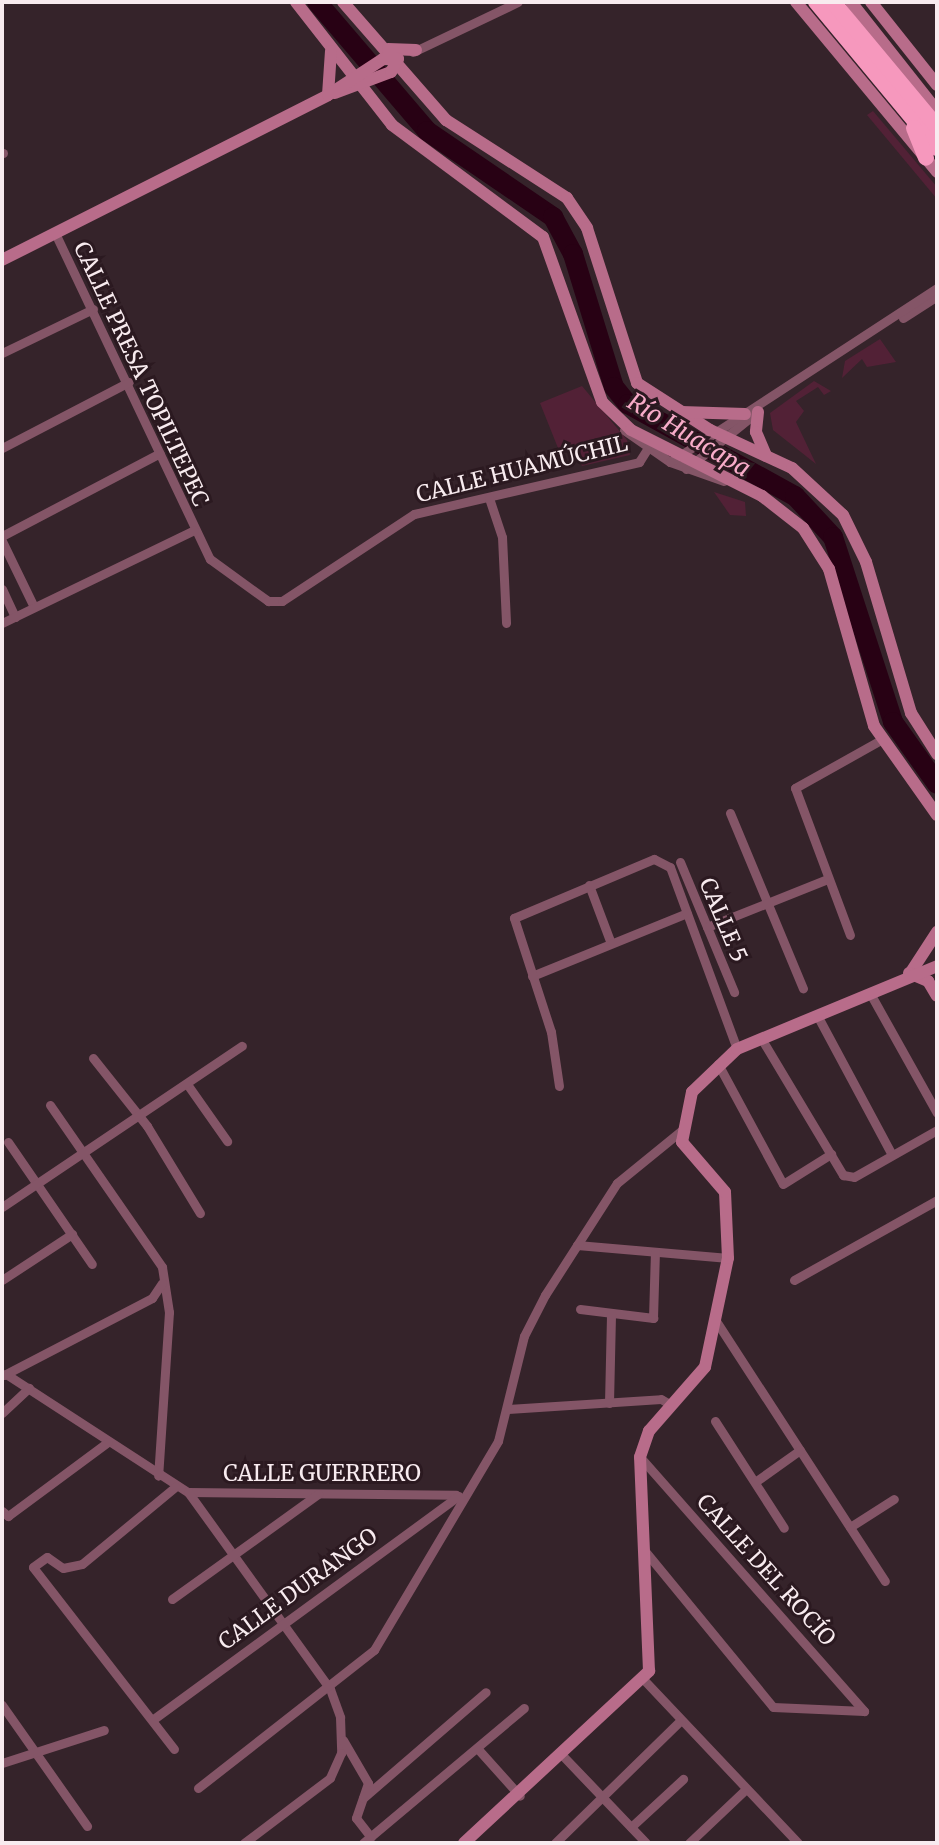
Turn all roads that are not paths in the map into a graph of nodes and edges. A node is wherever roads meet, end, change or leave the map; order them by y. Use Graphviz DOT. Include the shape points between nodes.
graph roads {
  1 [pos="296,2"];
  2 [pos="343,2"];
  3 [pos="518,2"];
  4 [pos="796,2"];
  5 [pos="816,2"];
  6 [pos="833,2"];
  7 [pos="851,2"];
  8 [pos="871,2"];
  9 [pos="331,48"];
  10 [pos="416,50"];
  11 [pos="382,53"];
  12 [pos="398,59"];
  13 [pos="359,80"];
  14 [pos="937,85"];
  15 [pos="328,95"];
  16 [pos="370,100"];
  17 [pos="937,111"];
  18 [pos="937,127"];
  19 [pos="931,153"];
  20 [pos="937,172"];
  21 [pos="55,233"];
  22 [pos="2,260"];
  23 [pos="937,288"];
  24 [pos="937,296"];
  25 [pos="93,309"];
  26 [pos="2,353"];
  27 [pos="129,382"];
  28 [pos="602,402"];
  29 [pos="676,411"];
  30 [pos="751,413"];
  31 [pos="710,430"];
  32 [pos="724,437"];
  33 [pos="2,448"];
  34 [pos="647,449"];
  35 [pos="160,453"];
  36 [pos="766,456"];
  37 [pos="673,458"];
  38 [pos="690,466"];
  39 [pos="489,498"];
  40 [pos="194,530"];
  41 [pos="2,538"];
  42 [pos="2,589"];
  43 [pos="282,601"];
  44 [pos="34,607"];
  45 [pos="15,617"];
  46 [pos="2,623"];
  47 [pos="506,623"];
  48 [pos="881,740"];
  49 [pos="937,754"];
  50 [pos="730,813"];
  51 [pos="937,815"];
  52 [pos="680,862"];
  53 [pos="825,880"];
  54 [pos="589,885"];
  55 [pos="766,904"];
  56 [pos="687,913"];
  57 [pos="707,927"];
  58 [pos="937,932"];
  59 [pos="850,935"];
  60 [pos="610,941"];
  61 [pos="937,966"];
  62 [pos="909,973"];
  63 [pos="532,976"];
  64 [pos="803,988"];
  65 [pos="734,992"];
  66 [pos="871,995"];
  67 [pos="937,996"];
  68 [pos="817,1015"];
  69 [pos="761,1038"];
  70 [pos="242,1046"];
  71 [pos="737,1049"];
  72 [pos="93,1058"];
  73 [pos="718,1064"];
  74 [pos="187,1084"];
  75 [pos="559,1086"];
  76 [pos="50,1105"];
  77 [pos="937,1113"];
  78 [pos="139,1116"];
  79 [pos="682,1130"];
  80 [pos="937,1130"];
  81 [pos="227,1141"];
  82 [pos="8,1142"];
  83 [pos="86,1148"];
  84 [pos="891,1153"];
  85 [pos="831,1154"];
  86 [pos="36,1183"];
  87 [pos="937,1200"];
  88 [pos="2,1207"];
  89 [pos="200,1213"];
  90 [pos="72,1234"];
  91 [pos="577,1245"];
  92 [pos="655,1252"];
  93 [pos="728,1258"];
  94 [pos="92,1264"];
  95 [pos="2,1280"];
  96 [pos="794,1280"];
  97 [pos="162,1283"];
  98 [pos="580,1309"];
  99 [pos="611,1313"];
  100 [pos="716,1321"];
  101 [pos="4,1374"];
  102 [pos="29,1388"];
  103 [pos="609,1403"];
  104 [pos="671,1405"];
  105 [pos="508,1409"];
  106 [pos="2,1413"];
  107 [pos="715,1421"];
  108 [pos="108,1442"];
  109 [pos="800,1450"];
  110 [pos="640,1457"];
  111 [pos="158,1476"];
  112 [pos="755,1482"];
  113 [pos="175,1487"];
  114 [pos="188,1492"];
  115 [pos="318,1494"];
  116 [pos="460,1496"];
  117 [pos="894,1499"];
  118 [pos="5,1513"];
  119 [pos="850,1527"];
  120 [pos="784,1528"];
  121 [pos="640,1545"];
  122 [pos="233,1554"];
  123 [pos="885,1581"];
  124 [pos="172,1599"];
  125 [pos="283,1622"];
  126 [pos="644,1680"];
  127 [pos="330,1689"];
  128 [pos="486,1692"];
  129 [pos="2,1705"];
  130 [pos="524,1708"];
  131 [pos="155,1718"];
  132 [pos="681,1720"];
  133 [pos="104,1730"];
  134 [pos="343,1740"];
  135 [pos="477,1748"];
  136 [pos="174,1749"];
  137 [pos="30,1754"];
  138 [pos="563,1756"];
  139 [pos="2,1763"];
  140 [pos="683,1779"];
  141 [pos="198,1788"];
  142 [pos="745,1790"];
  143 [pos="603,1795"];
  144 [pos="521,1796"];
  145 [pos="363,1798"];
  146 [pos="87,1826"];
  147 [pos="631,1827"];
  148 [pos="367,1840"];
  149 [pos="466,1842"];
  150 [pos="557,1842"];
  151 [pos="244,1843"];
  152 [pos="646,1843"];
  153 [pos="689,1843"];
  154 [pos="798,1843"];
  1 -- 9 [label="main road"];
  2 -- 11 [label="main road"];
  3 -- 10 [label="street"];
  4 -- 19 [label="main road"];
  5 -- 19 [label="highway" via="909,116"];
  6 -- 18 [label="highway"];
  7 -- 17 [label="main road"];
  8 -- 14 [label="main road"];
  9 -- 13 [label="main road"];
  9 -- 15 [label="main road"];
  10 -- 11 [label="main road"];
  10 -- 12 [label="street"];
  11 -- 12 [label="main road"];
  11 -- 13 [label="main road"];
  12 -- 13 [label="main road" via="391,72"];
  12 -- 29 [label="main road" via="416,92 446,120 567,198 592,243 637,383"];
  13 -- 15 [label="main road"];
  13 -- 16 [label="main road"];
  15 -- 16 [label="main road"];
  15 -- 21 [label="main road"];
  16 -- 28 [label="main road" via="414,144 543,237"];
  19 -- 20 [label="main road"];
  21 -- 22 [label="main road"];
  21 -- 25 [label="street, CALLE PRESA TOPILTEPEC"];
  23 -- 30 [label="street"];
  24 -- 30 [label="street"];
  25 -- 26 [label="street"];
  25 -- 27 [label="street, CALLE PRESA TOPILTEPEC"];
  27 -- 33 [label="street"];
  27 -- 35 [label="street, CALLE PRESA TOPILTEPEC"];
  28 -- 34 [label="street"];
  28 -- 37 [label="main road" via="631,430"];
  29 -- 30 [label="main road"];
  29 -- 31 [label="main road"];
  30 -- 31 [label="street"];
  30 -- 32 [label="street"];
  30 -- 36 [label="main road"];
  31 -- 32 [label="main road"];
  31 -- 37 [label="street"];
  32 -- 36 [label="main road"];
  32 -- 38 [label="street"];
  34 -- 37 [label="street"];
  34 -- 39 [label="street, CALLE HUAMÚCHIL" via="639,462"];
  35 -- 40 [label="street, CALLE PRESA TOPILTEPEC"];
  35 -- 41 [label="street"];
  36 -- 49 [label="main road" via="792,468 848,523 911,713"];
  37 -- 38 [label="main road"];
  38 -- 48 [label="main road" via="749,490 791,516 817,545"];
  39 -- 43 [label="street, CALLE HUAMÚCHIL" via="393,524"];
  39 -- 47 [label="street" via="502,537"];
  40 -- 43 [label="street, CALLE PRESA TOPILTEPEC" via="210,559 268,601"];
  40 -- 44 [label="street"];
  41 -- 44 [label="street"];
  42 -- 45 [label="street"];
  44 -- 45 [label="street"];
  45 -- 46 [label="street"];
  48 -- 51 [label="main road"];
  48 -- 53 [label="street" via="795,788"];
  50 -- 55 [label="street"];
  52 -- 57 [label="street, CALLE 5"];
  53 -- 55 [label="street"];
  53 -- 59 [label="street"];
  54 -- 56 [label="street" via="661,860 670,867"];
  54 -- 60 [label="street"];
  54 -- 63 [label="street" via="514,918"];
  55 -- 57 [label="street"];
  55 -- 64 [label="street"];
  56 -- 60 [label="street"];
  56 -- 71 [label="street"];
  57 -- 65 [label="street, CALLE 5"];
  58 -- 62 [label="main road"];
  60 -- 63 [label="street"];
  61 -- 62 [label="main road"];
  62 -- 66 [label="main road"];
  62 -- 67 [label="main road" via="928,981"];
  63 -- 75 [label="street"];
  66 -- 68 [label="main road"];
  66 -- 77 [label="street"];
  68 -- 69 [label="main road"];
  68 -- 84 [label="street"];
  69 -- 71 [label="main road"];
  69 -- 85 [label="street"];
  70 -- 74 [label="street"];
  71 -- 73 [label="main road"];
  72 -- 78 [label="street"];
  73 -- 79 [label="main road" via="692,1092"];
  73 -- 85 [label="street" via="783,1184"];
  74 -- 78 [label="street"];
  74 -- 81 [label="street"];
  76 -- 83 [label="street"];
  78 -- 83 [label="street"];
  78 -- 89 [label="street"];
  79 -- 91 [label="street" via="617,1183"];
  79 -- 93 [label="main road" via="688,1155 725,1192"];
  80 -- 84 [label="street"];
  82 -- 86 [label="street"];
  83 -- 86 [label="street"];
  83 -- 97 [label="street" via="154,1247"];
  84 -- 85 [label="street" via="848,1177"];
  86 -- 88 [label="street"];
  86 -- 90 [label="street"];
  87 -- 96 [label="street"];
  90 -- 94 [label="street"];
  90 -- 95 [label="street"];
  91 -- 92 [label="street"];
  91 -- 105 [label="street" via="524,1336"];
  92 -- 93 [label="street"];
  92 -- 99 [label="street" via="653,1318"];
  93 -- 100 [label="main road"];
  97 -- 101 [label="street" via="152,1298"];
  97 -- 111 [label="street" via="169,1312"];
  98 -- 99 [label="street"];
  99 -- 103 [label="street"];
  100 -- 104 [label="main road" via="705,1367"];
  100 -- 109 [label="street"];
  101 -- 102 [label="street"];
  102 -- 106 [label="street"];
  102 -- 108 [label="street"];
  103 -- 104 [label="street"];
  103 -- 105 [label="street"];
  104 -- 110 [label="main road" via="649,1431"];
  105 -- 116 [label="street"];
  107 -- 112 [label="street"];
  108 -- 111 [label="street"];
  108 -- 118 [label="street"];
  109 -- 112 [label="street"];
  109 -- 119 [label="street"];
  110 -- 121 [label="main road"];
  110 -- 121 [label="street, CALLE DEL ROCÍO" via="865,1706 862,1713 773,1707"];
  111 -- 113 [label="street"];
  112 -- 120 [label="street"];
  113 -- 114 [label="street"];
  113 -- 131 [label="street" via="82,1564 63,1568 47,1557 33,1568"];
  114 -- 115 [label="street, CALLE GUERRERO"];
  114 -- 122 [label="street"];
  115 -- 116 [label="street, CALLE GUERRERO"];
  115 -- 122 [label="street"];
  116 -- 125 [label="street, CALLE DURANGO"];
  116 -- 127 [label="street" via="374,1650"];
  117 -- 119 [label="street"];
  119 -- 123 [label="street"];
  121 -- 126 [label="main road" via="650,1657"];
  122 -- 124 [label="street"];
  122 -- 125 [label="street"];
  125 -- 127 [label="street"];
  125 -- 131 [label="street, CALLE DURANGO"];
  126 -- 132 [label="street"];
  126 -- 138 [label="main road"];
  127 -- 134 [label="street"];
  127 -- 141 [label="street"];
  128 -- 145 [label="street"];
  129 -- 137 [label="street"];
  130 -- 135 [label="street"];
  131 -- 136 [label="street"];
  132 -- 142 [label="street"];
  132 -- 143 [label="street"];
  133 -- 137 [label="street"];
  134 -- 145 [label="street" via="368,1783"];
  134 -- 151 [label="street" via="330,1778"];
  135 -- 144 [label="street"];
  135 -- 148 [label="street"];
  137 -- 139 [label="street"];
  137 -- 146 [label="street"];
  138 -- 143 [label="street"];
  138 -- 144 [label="main road"];
  140 -- 147 [label="street"];
  142 -- 153 [label="street"];
  142 -- 154 [label="street"];
  143 -- 147 [label="street"];
  143 -- 150 [label="street"];
  144 -- 149 [label="main road"];
  145 -- 148 [label="street" via="356,1818"];
  147 -- 152 [label="street"];
}
